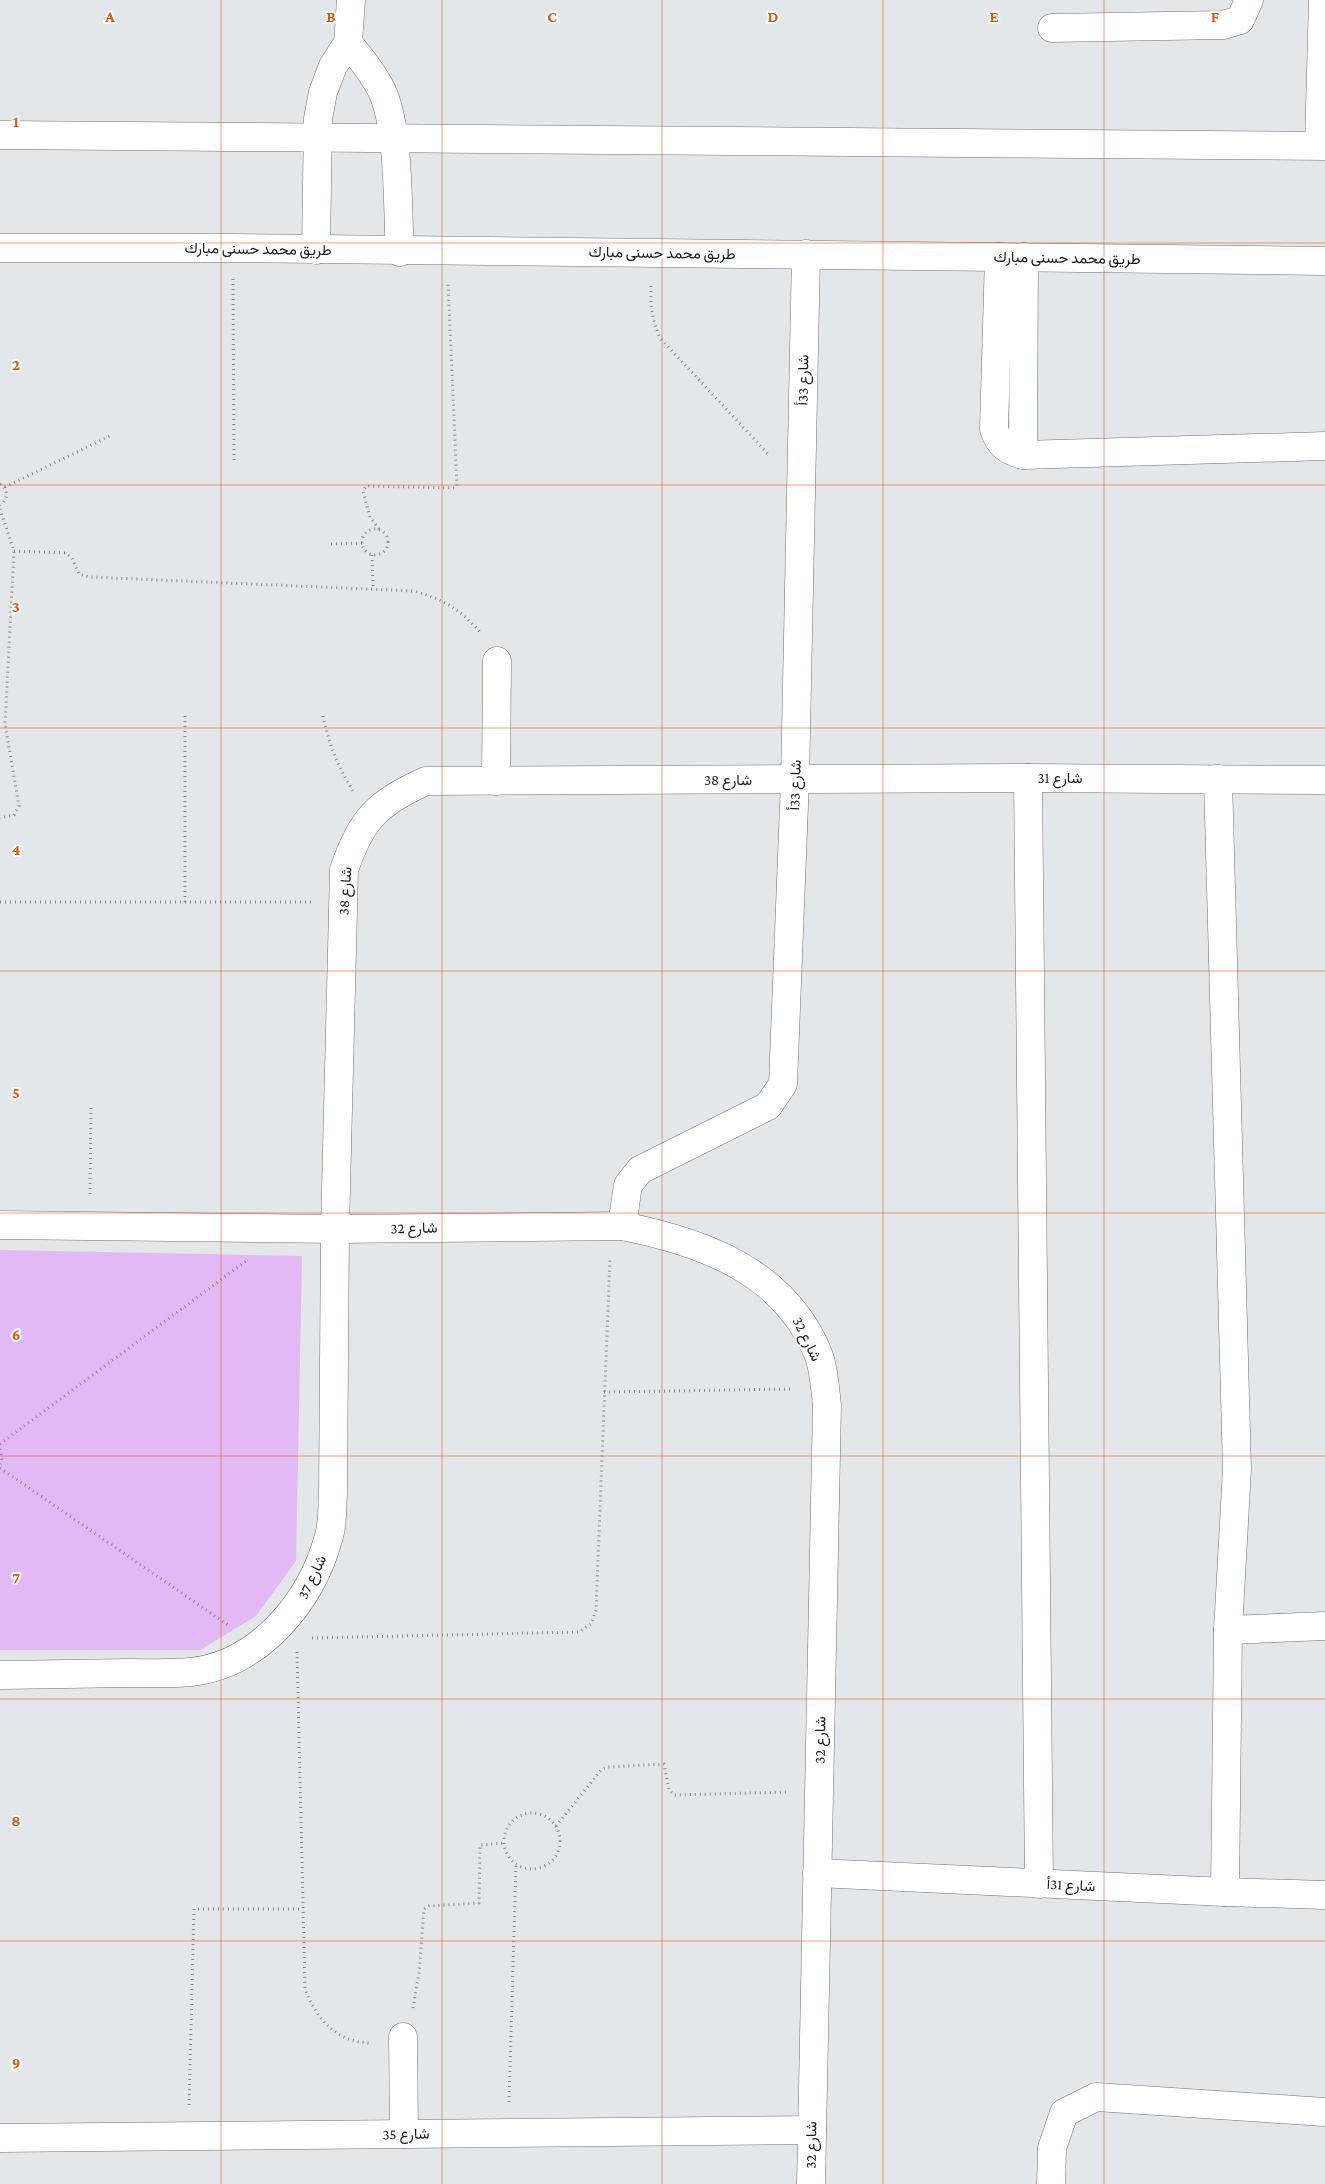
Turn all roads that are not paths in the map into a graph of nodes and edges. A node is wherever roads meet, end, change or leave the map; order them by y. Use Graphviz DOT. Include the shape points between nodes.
graph roads {
  1 [pos="351,0"];
  2 [pos="1249,0"];
  3 [pos="1323,0"];
  4 [pos="1052,28"];
  5 [pos="348,43"];
  6 [pos="0,135"];
  7 [pos="316,138"];
  8 [pos="393,139"];
  9 [pos="1322,145"];
  10 [pos="0,248"];
  11 [pos="316,250"];
  12 [pos="400,252"];
  13 [pos="806,254"];
  14 [pos="1012,257"];
  15 [pos="1325,261"];
  16 [pos="1325,446"];
  17 [pos="496,661"];
  18 [pos="1028,778"];
  19 [pos="1218,779"];
  20 [pos="795,780"];
  21 [pos="1325,780"];
  22 [pos="496,781"];
  23 [pos="0,1225"];
  24 [pos="616,1226"];
  25 [pos="335,1229"];
  26 [pos="1325,1626"];
  27 [pos="1228,1630"];
  28 [pos="0,1675"];
  29 [pos="817,1873"];
  30 [pos="1039,1884"];
  31 [pos="1225,1892"];
  32 [pos="1325,1895"];
  33 [pos="403,2037"];
  34 [pos="1325,2112"];
  35 [pos="812,2130"];
  36 [pos="404,2134"];
  37 [pos="0,2138"];
  38 [pos="810,2184"];
  39 [pos="1051,2184"];
  1 -- 5 [label="main road"];
  2 -- 4 [label="main road" via="1240,20 1223,25"];
  3 -- 9 [label="main road"];
  5 -- 7 [label="main road" via="333,66 323,92"];
  5 -- 8 [label="main road" via="367,65 382,91 392,118"];
  6 -- 7 [label="main road"];
  7 -- 8 [label="main road"];
  7 -- 11 [label="main road"];
  8 -- 9 [label="main road"];
  8 -- 12 [label="main road"];
  10 -- 11 [label="main road, طريق محمد حسنى مبارك"];
  11 -- 12 [label="main road, طريق محمد حسنى مبارك"];
  12 -- 13 [label="main road, طريق محمد حسنى مبارك"];
  13 -- 14 [label="main road, طريق محمد حسنى مبارك"];
  13 -- 20 [label="main road, شارع 33أ"];
  14 -- 15 [label="main road, طريق محمد حسنى مبارك"];
  14 -- 16 [label="main road" via="994,429 1002,445 1010,451 1024,455"];
  17 -- 22 [label="main road"];
  18 -- 19 [label="main road, شارع 31"];
  18 -- 20 [label="main road, شارع 31"];
  18 -- 30 [label="main road"];
  19 -- 21 [label="main road, شارع 31"];
  19 -- 27 [label="main road" via="1237,1469"];
  20 -- 22 [label="main road, شارع 38"];
  20 -- 24 [label="main road, شارع 33أ" via="784,1084 768,1106 640,1170 628,1185"];
  22 -- 25 [label="main road, شارع 38" via="426,781 397,794 373,813 354,839 344,870"];
  23 -- 25 [label="main road, شارع 32"];
  24 -- 25 [label="main road, شارع 32"];
  24 -- 29 [label="main road, شارع 32" via="664,1234 729,1259 764,1282 792,1308 819,1357 827,1405"];
  25 -- 28 [label="main road, شارع 37" via="330,1534 318,1571 298,1605 257,1645 226,1662 192,1672"];
  26 -- 27 [label="main road"];
  27 -- 31 [label="main road"];
  29 -- 30 [label="main road, شارع 31أ"];
  29 -- 35 [label="main road, شارع 32"];
  30 -- 31 [label="main road, شارع 31أ"];
  31 -- 32 [label="main road, شارع 31أ"];
  33 -- 36 [label="main road"];
  34 -- 39 [label="main road" via="1096,2097 1064,2113 1052,2148"];
  35 -- 36 [label="main road, شارع 35"];
  35 -- 38 [label="main road, شارع 32"];
  36 -- 37 [label="main road, شارع 35"];
}
